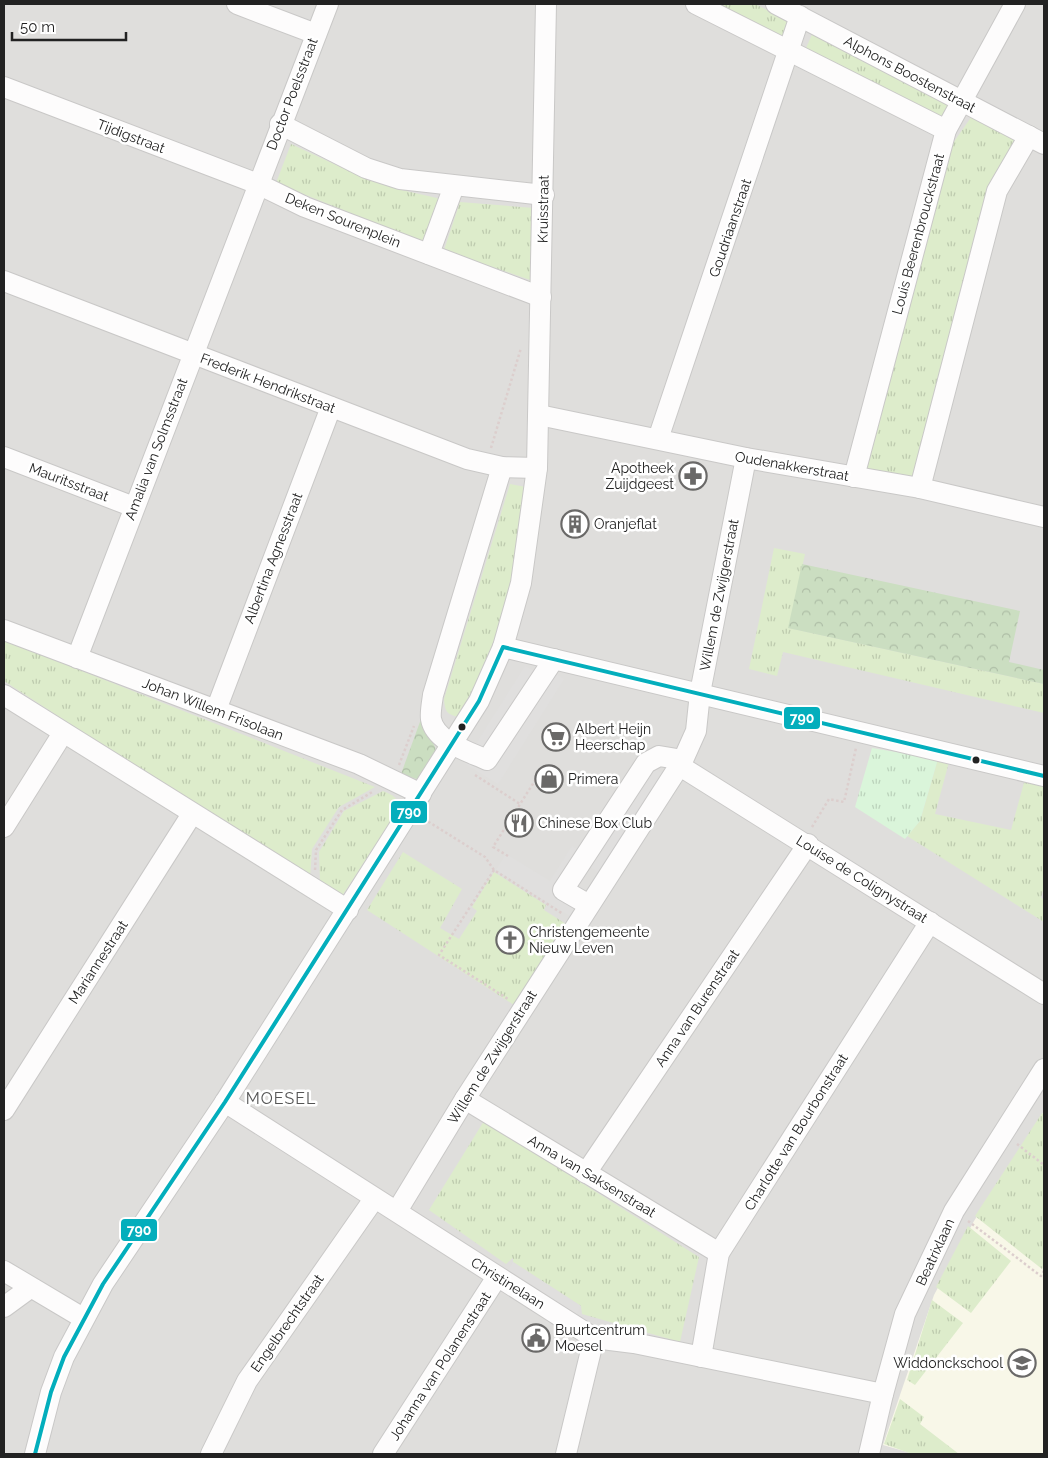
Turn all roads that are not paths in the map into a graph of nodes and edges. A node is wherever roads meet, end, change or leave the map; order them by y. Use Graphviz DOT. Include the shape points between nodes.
graph roads {
  1 [pos="237,4"];
  2 [pos="328,4"];
  3 [pos="546,4"];
  4 [pos="696,4"];
  5 [pos="776,4"];
  6 [pos="1015,4"];
  7 [pos="800,16"];
  8 [pos="316,34"];
  9 [pos="790,51"];
  10 [pos="4,87"];
  11 [pos="962,100"];
  12 [pos="280,124"];
  13 [pos="946,130"];
  14 [pos="1037,140"];
  15 [pos="258,184"];
  16 [pos="454,186"];
  17 [pos="544,196"];
  18 [pos="429,254"];
  19 [pos="4,281"];
  20 [pos="541,297"];
  21 [pos="192,355"];
  22 [pos="331,407"];
  23 [pos="539,415"];
  24 [pos="658,439"];
  25 [pos="4,457"];
  26 [pos="746,458"];
  27 [pos="494,466"];
  28 [pos="537,468"];
  29 [pos="854,477"];
  30 [pos="920,488"];
  31 [pos="134,508"];
  32 [pos="1044,517"];
  33 [pos="4,630"];
  34 [pos="503,647"];
  35 [pos="77,658"];
  36 [pos="554,659"];
  37 [pos="700,694"];
  38 [pos="4,695"];
  39 [pos="216,710"];
  40 [pos="63,733"];
  41 [pos="452,744"];
  42 [pos="681,763"];
  43 [pos="1044,776"];
  44 [pos="421,794"];
  45 [pos="192,814"];
  46 [pos="4,827"];
  47 [pos="808,844"];
  48 [pos="589,905"];
  49 [pos="348,910"];
  50 [pos="930,922"];
  51 [pos="1044,994"];
  52 [pos="1044,1069"];
  53 [pos="11,1080"];
  54 [pos="465,1099"];
  55 [pos="225,1102"];
  56 [pos="4,1110"];
  57 [pos="586,1173"];
  58 [pos="374,1199"];
  59 [pos="396,1211"];
  60 [pos="719,1253"];
  61 [pos="4,1271"];
  62 [pos="497,1277"];
  63 [pos="30,1288"];
  64 [pos="4,1307"];
  65 [pos="83,1318"];
  66 [pos="594,1338"];
  67 [pos="701,1357"];
  68 [pos="883,1394"];
  69 [pos="35,1454"];
  70 [pos="210,1454"];
  71 [pos="383,1454"];
  72 [pos="566,1454"];
  73 [pos="869,1454"];
  1 -- 8 [label="street"];
  2 -- 8 [label="street, Doctor Poelsstraat"];
  3 -- 17 [label="street, Kruisstraat"];
  4 -- 9 [label="street"];
  5 -- 7 [label="street, Alphons Boostenstraat"];
  6 -- 11 [label="street, Louis Beerenbrouckstraat"];
  7 -- 9 [label="street, Goudriaanstraat"];
  7 -- 11 [label="street, Alphons Boostenstraat"];
  8 -- 12 [label="street, Doctor Poelsstraat"];
  9 -- 13 [label="street"];
  9 -- 24 [label="street, Goudriaanstraat"];
  10 -- 15 [label="street, Tijdigstraat"];
  11 -- 13 [label="street, Louis Beerenbrouckstraat"];
  11 -- 14 [label="street, Alphons Boostenstraat"];
  12 -- 15 [label="street, Doctor Poelsstraat"];
  12 -- 16 [label="street" via="366,168 400,179"];
  13 -- 29 [label="street, Louis Beerenbrouckstraat"];
  14 -- 30 [label="street" via="997,191"];
  15 -- 18 [label="street, Deken Sourenplein" via="305,207"];
  15 -- 21 [label="street, Amalia van Solmsstraat"];
  16 -- 17 [label="street"];
  16 -- 18 [label="street"];
  17 -- 20 [label="street, Kruisstraat"];
  18 -- 20 [label="street, Deken Sourenplein"];
  19 -- 21 [label="street, Frederik Hendrikstraat"];
  20 -- 23 [label="street, Kruisstraat"];
  21 -- 22 [label="street, Frederik Hendrikstraat"];
  21 -- 31 [label="street, Amalia van Solmsstraat"];
  22 -- 27 [label="street, Frederik Hendrikstraat" via="467,459"];
  22 -- 39 [label="street, Albertina Agnesstraat"];
  23 -- 24 [label="street, Oudenakkerstraat"];
  23 -- 28 [label="street, Kruisstraat"];
  24 -- 26 [label="street, Oudenakkerstraat"];
  25 -- 31 [label="street, Mauritsstraat"];
  26 -- 29 [label="street, Oudenakkerstraat"];
  26 -- 37 [label="street, Willem de Zwijgerstraat"];
  27 -- 28 [label="street, Frederik Hendrikstraat"];
  27 -- 41 [label="street" via="433,695 431,720 437,732"];
  28 -- 34 [label="street, Kruisstraat" via="522,583"];
  29 -- 30 [label="street, Oudenakkerstraat"];
  30 -- 32 [label="street, Oudenakkerstraat"];
  31 -- 35 [label="street, Amalia van Solmsstraat"];
  33 -- 35 [label="street, Johan Willem Frisolaan"];
  34 -- 36 [label="street"];
  34 -- 41 [label="street, Kruisstraat" via="479,702"];
  35 -- 39 [label="street, Johan Willem Frisolaan"];
  36 -- 37 [label="street"];
  36 -- 41 [label="street" via="487,760"];
  37 -- 42 [label="street, Willem de Zwijgerstraat" via="696,731"];
  37 -- 43 [label="street"];
  38 -- 40 [label="street"];
  39 -- 44 [label="street, Johan Willem Frisolaan" via="359,764"];
  40 -- 45 [label="street"];
  40 -- 46 [label="street"];
  41 -- 44 [label="street, Kruisstraat"];
  42 -- 47 [label="street, Louise de Colignystraat"];
  42 -- 48 [label="street, Willem de Zwijgerstraat"];
  42 -- 48 [label="street" via="659,756 646,763 563,890"];
  44 -- 49 [label="street, Kruisstraat"];
  45 -- 49 [label="street"];
  45 -- 53 [label="street, Mariannestraat"];
  47 -- 50 [label="street, Louise de Colignystraat"];
  47 -- 57 [label="street, Anna van Burenstraat"];
  48 -- 54 [label="street, Willem de Zwijgerstraat"];
  49 -- 55 [label="street, Kruisstraat"];
  50 -- 51 [label="street, Louise de Colignystraat"];
  50 -- 60 [label="street, Charlotte van Bourbonstraat"];
  52 -- 68 [label="street, Beatrixlaan" via="954,1211 905,1314"];
  53 -- 56 [label="street, Mariannestraat"];
  54 -- 57 [label="street, Anna van Saksenstraat"];
  54 -- 59 [label="street, Willem de Zwijgerstraat"];
  55 -- 58 [label="street, Christinelaan"];
  55 -- 65 [label="street, Kruisstraat"];
  57 -- 60 [label="street, Anna van Saksenstraat"];
  58 -- 59 [label="street, Christinelaan"];
  58 -- 70 [label="street, Engelbrechtstraat" via="247,1381"];
  59 -- 62 [label="street, Christinelaan"];
  60 -- 67 [label="street, Charlotte van Bourbonstraat"];
  61 -- 63 [label="street"];
  62 -- 66 [label="street, Christinelaan"];
  62 -- 71 [label="street, Johanna van Polanenstraat"];
  63 -- 64 [label="street"];
  63 -- 65 [label="street"];
  65 -- 69 [label="street, Kruisstraat" via="51,1392"];
  66 -- 67 [label="street, Christinelaan"];
  66 -- 72 [label="street"];
  67 -- 68 [label="street, Christinelaan"];
  68 -- 73 [label="street, Beatrixlaan"];
}
